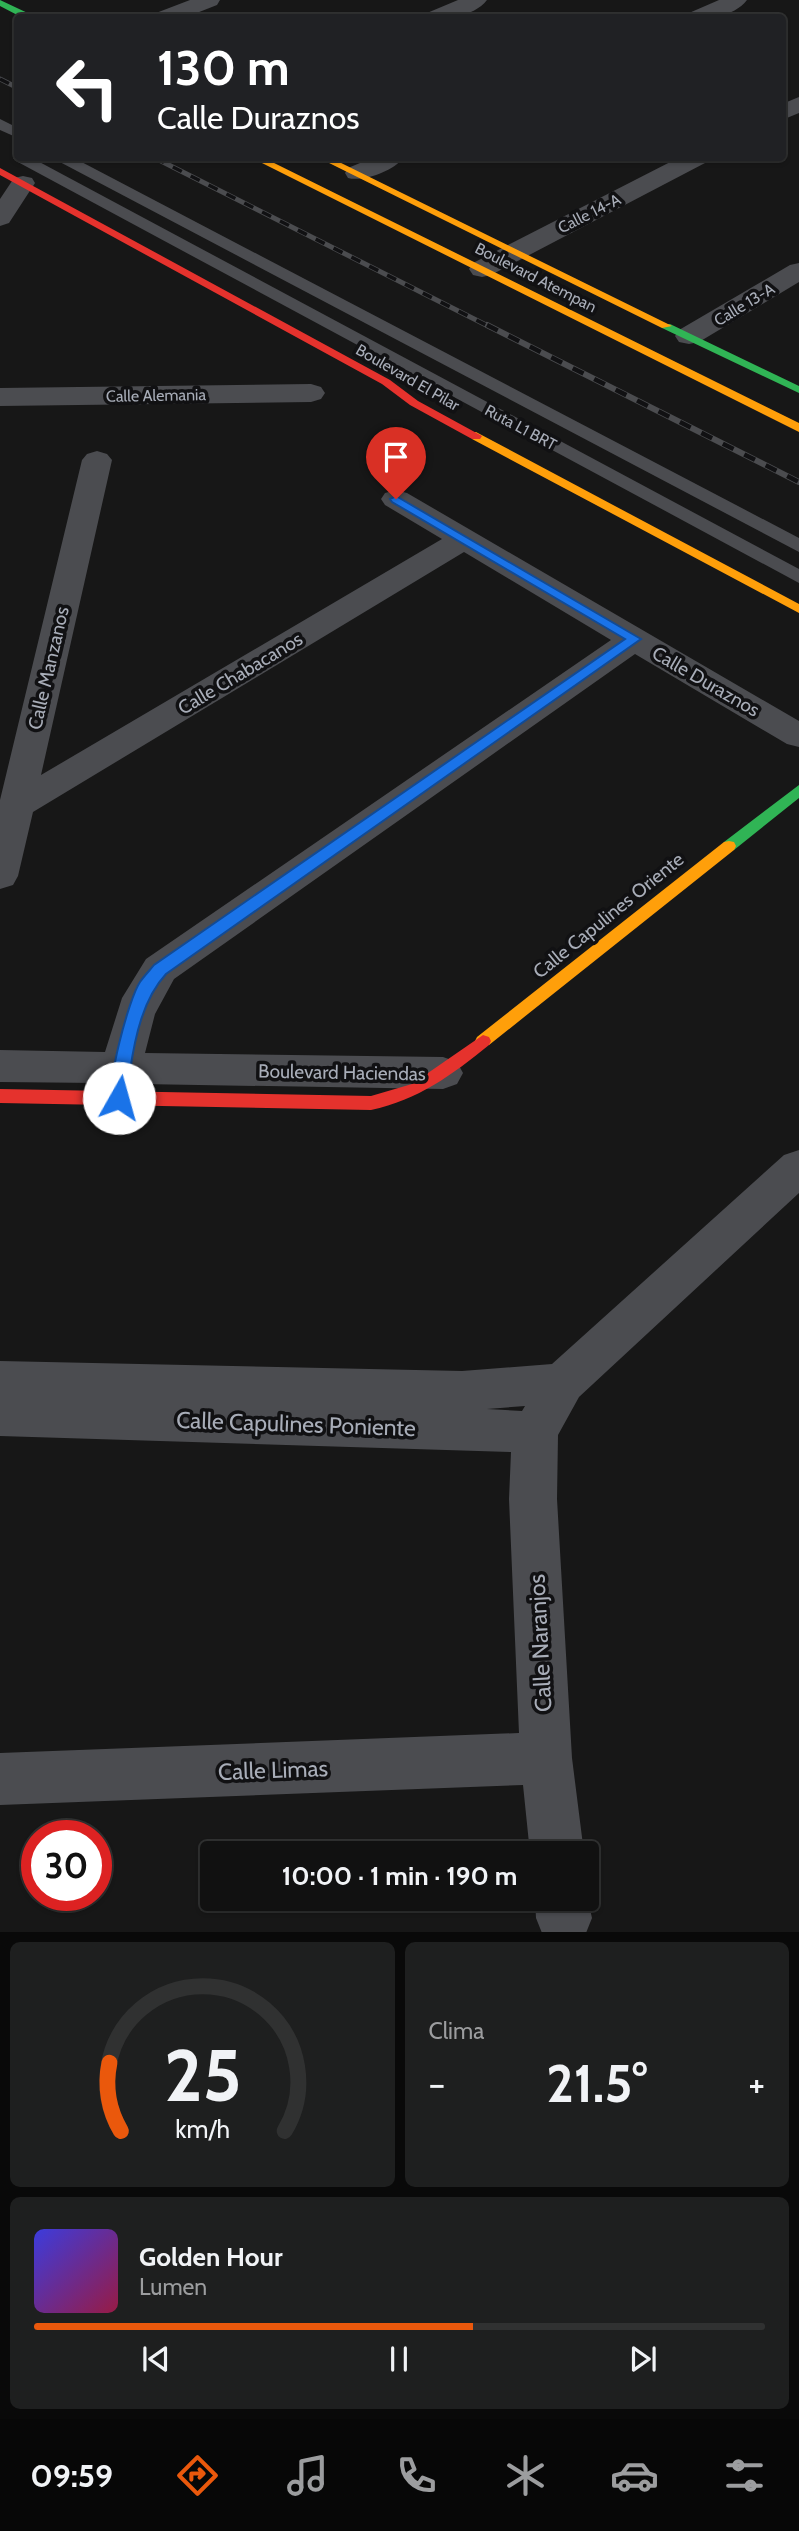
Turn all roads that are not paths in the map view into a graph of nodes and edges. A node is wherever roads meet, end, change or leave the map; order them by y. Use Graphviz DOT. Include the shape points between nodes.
graph roads {
  1 [pos="209,0"];
  2 [pos="476,0"];
  3 [pos="736,0"];
  4 [pos="0,3"];
  5 [pos="23,14"];
  6 [pos="174,14"];
  7 [pos="444,14"];
  8 [pos="706,14"];
  9 [pos="69,161"];
  10 [pos="263,161"];
  11 [pos="331,161"];
  12 [pos="384,161"];
  13 [pos="690,161"];
  14 [pos="13,169"];
  15 [pos="357,173"];
  16 [pos="0,218"];
  17 [pos="512,253"];
  18 [pos="482,269"];
  19 [pos="799,271"];
  20 [pos="689,336"];
  21 [pos="799,390"];
  22 [pos="312,393"];
  23 [pos="0,397"];
  24 [pos="799,428"];
  25 [pos="97,460"];
  26 [pos="396,499"];
  27 [pos="464,539"];
  28 [pos="799,546"];
  29 [pos="799,577"];
  30 [pos="799,609"];
  31 [pos="634,639"];
  32 [pos="799,736"];
  33 [pos="799,790"];
  34 [pos="16,806"];
  35 [pos="0,876"];
  36 [pos="0,1066"];
  37 [pos="443,1073"];
  38 [pos="120,1083"];
  39 [pos="0,1096"];
  40 [pos="799,1167"];
  41 [pos="0,1381"];
  42 [pos="563,1383"];
  43 [pos="0,1415"];
  44 [pos="535,1432"];
  45 [pos="546,1758"];
  46 [pos="0,1779"];
  47 [pos="556,1841"];
  1 -- 6 [label="street"];
  2 -- 7 [label="street"];
  3 -- 8 [label="street"];
  4 -- 5 [label="street"];
  9 -- 28 [label="lane, Ruta L1 BRT"];
  10 -- 18 [label="street, Boulevard Atempan"];
  11 -- 15 [label="street, Boulevard Atempan"];
  12 -- 15 [label="street"];
  13 -- 17 [label="street, Calle 14-A"];
  14 -- 16 [label="street"];
  14 -- 29 [label="lane, Ruta L1 BRT"];
  14 -- 30 [label="street, Boulevard El Pilar" via="414,402"];
  15 -- 17 [label="street, Boulevard Atempan"];
  17 -- 18 [label="street, Calle 14-A"];
  17 -- 20 [label="street, Boulevard Atempan"];
  18 -- 24 [label="street, Boulevard Atempan"];
  19 -- 20 [label="street, Calle 13-A"];
  20 -- 21 [label="street, Boulevard Atempan"];
  22 -- 23 [label="street, Calle Alemania"];
  25 -- 34 [label="street, Calle Manzanos"];
  26 -- 27 [label="street, Calle Duraznos"];
  27 -- 31 [label="street, Calle Duraznos"];
  27 -- 34 [label="street, Calle Chabacanos"];
  31 -- 32 [label="street, Calle Duraznos"];
  31 -- 38 [label="street" via="168,962 143,991"];
  33 -- 37 [label="street, Calle Capulines Oriente"];
  34 -- 35 [label="street, Calle Manzanos"];
  36 -- 38 [label="street, Boulevard Haciendas"];
  37 -- 38 [label="street, Boulevard Haciendas"];
  38 -- 39 [label="street, Boulevard Haciendas"];
  40 -- 42 [label="street"];
  41 -- 42 [label="street, Calle Capulines Poniente" via="462,1391"];
  42 -- 44 [label="street"];
  43 -- 44 [label="street, Calle Capulines Poniente"];
  44 -- 45 [label="street, Calle Naranjos" via="533,1499"];
  45 -- 46 [label="street, Calle Limas"];
  45 -- 47 [label="street, Calle Naranjos"];
}
